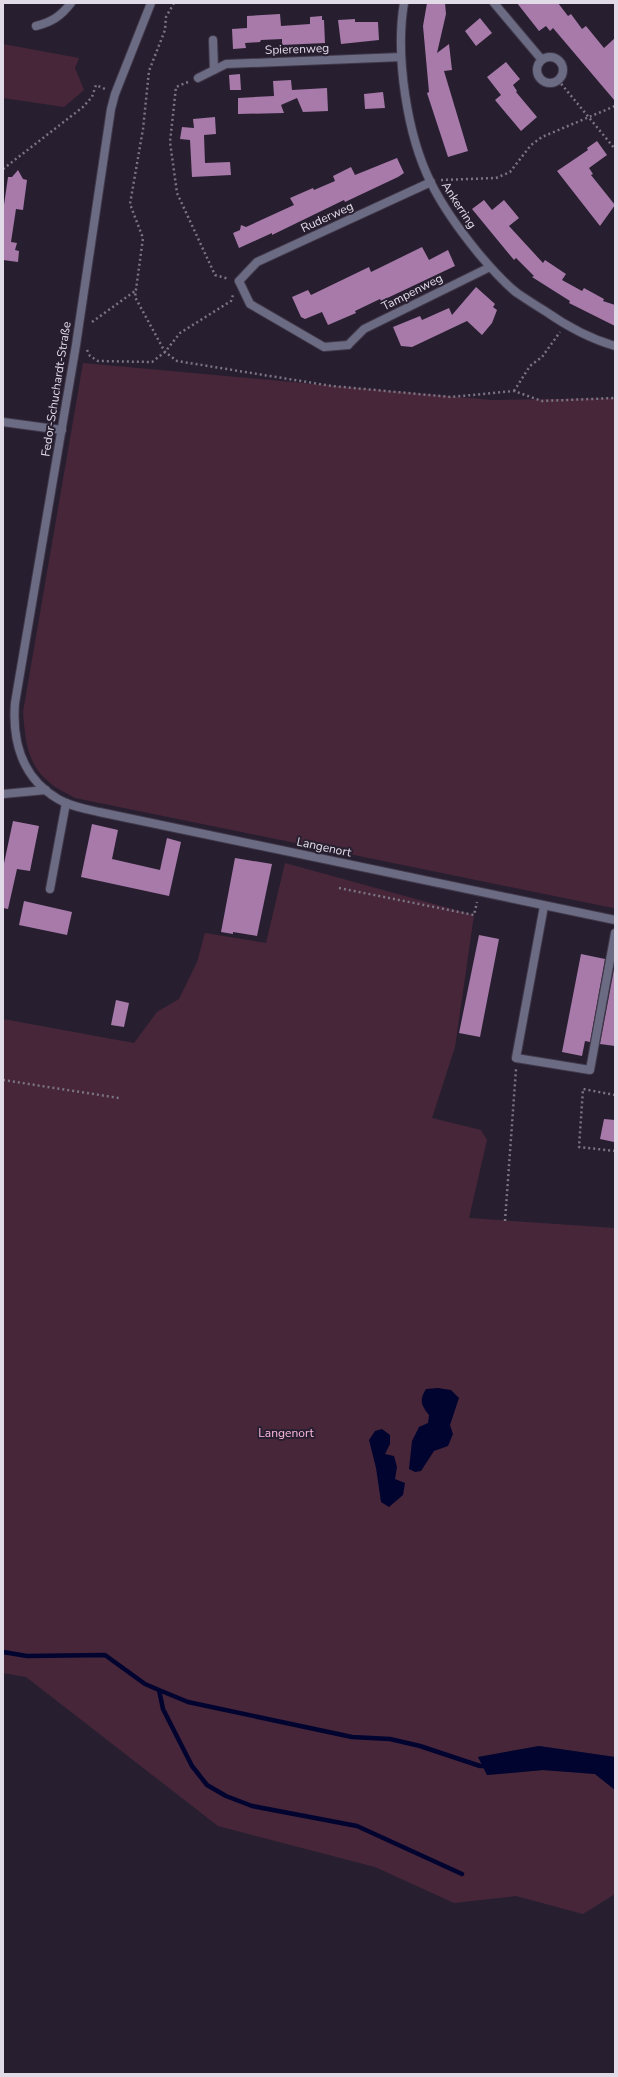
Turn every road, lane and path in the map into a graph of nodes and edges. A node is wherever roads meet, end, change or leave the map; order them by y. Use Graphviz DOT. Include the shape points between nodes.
graph roads {
  1 [pos="70,3"];
  2 [pos="151,3"];
  3 [pos="174,3"];
  4 [pos="404,3"];
  5 [pos="494,3"];
  6 [pos="36,26"];
  7 [pos="213,40"];
  8 [pos="401,57"];
  9 [pos="542,60"];
  10 [pos="214,70"];
  11 [pos="198,78"];
  12 [pos="558,80"];
  13 [pos="115,94"];
  14 [pos="615,106"];
  15 [pos="589,118"];
  16 [pos="615,149"];
  17 [pos="3,169"];
  18 [pos="431,182"];
  19 [pos="490,267"];
  20 [pos="239,282"];
  21 [pos="136,291"];
  22 [pos="231,301"];
  23 [pos="92,322"];
  24 [pos="566,325"];
  25 [pos="615,346"];
  26 [pos="85,347"];
  27 [pos="165,352"];
  28 [pos="514,391"];
  29 [pos="615,398"];
  30 [pos="3,422"];
  31 [pos="62,430"];
  32 [pos="36,781"];
  33 [pos="46,790"];
  34 [pos="3,794"];
  35 [pos="66,803"];
  36 [pos="339,888"];
  37 [pos="50,889"];
  38 [pos="479,892"];
  39 [pos="544,906"];
  40 [pos="615,920"];
  41 [pos="615,933"];
  42 [pos="516,1058"];
  43 [pos="3,1080"];
  44 [pos="615,1095"];
  45 [pos="119,1098"];
  46 [pos="615,1151"];
  47 [pos="505,1221"];
  1 -- 6 [label="street" via="58,18"];
  2 -- 13 [label="street, Fedor-Schuchardt-Straße"];
  3 -- 21 [label="path" via="166,17 165,30 149,71 143,129 130,204 143,238"];
  4 -- 8 [label="street, Ankerring"];
  5 -- 9 [label="street"];
  7 -- 10 [label="street"];
  8 -- 10 [label="street, Spierenweg" via="226,64"];
  8 -- 18 [label="street, Ankerring" via="404,93 415,139"];
  9 -- 12 [label="street" via="538,67 539,76 546,81"];
  9 -- 12 [label="street" via="549,57 560,62 562,73"];
  10 -- 11 [label="street, Spierenweg"];
  11 -- 20 [label="path" via="176,87 170,142 177,193 215,275"];
  12 -- 15 [label="path"];
  13 -- 17 [label="path" via="96,85 92,97 83,107"];
  13 -- 31 [label="street, Fedor-Schuchardt-Straße"];
  14 -- 15 [label="path"];
  15 -- 16 [label="path"];
  15 -- 18 [label="path" via="542,137 531,145 510,172 496,178 459,178"];
  18 -- 19 [label="street, Ankerring" via="447,211"];
  18 -- 20 [label="street, Ruderweg" via="256,262"];
  19 -- 20 [label="street, Tampenweg" via="364,329 348,345 324,347 250,304"];
  19 -- 24 [label="street, Ankerring" via="516,292"];
  21 -- 23 [label="path"];
  21 -- 27 [label="path" via="135,297"];
  22 -- 27 [label="path" via="180,333"];
  24 -- 25 [label="street, Ankerring"];
  24 -- 28 [label="path" via="542,357 530,366"];
  26 -- 27 [label="path" via="90,356 98,360 152,362"];
  27 -- 28 [label="path" via="177,361 332,386 451,397"];
  28 -- 29 [label="path" via="542,401"];
  30 -- 31 [label="street"];
  31 -- 32 [label="street, Fedor-Schuchardt-Straße" via="14,717 17,745 24,765"];
  32 -- 33 [label="street, Langenort"];
  33 -- 34 [label="street"];
  33 -- 35 [label="street, Langenort"];
  35 -- 37 [label="street"];
  35 -- 38 [label="street, Langenort"];
  36 -- 38 [label="path" via="474,915"];
  38 -- 39 [label="street, Langenort"];
  39 -- 40 [label="street, Langenort"];
  39 -- 42 [label="street"];
  41 -- 42 [label="street" via="590,1070"];
  42 -- 47 [label="path"];
  43 -- 45 [label="path"];
  44 -- 46 [label="path" via="583,1088 579,1147"];
}
